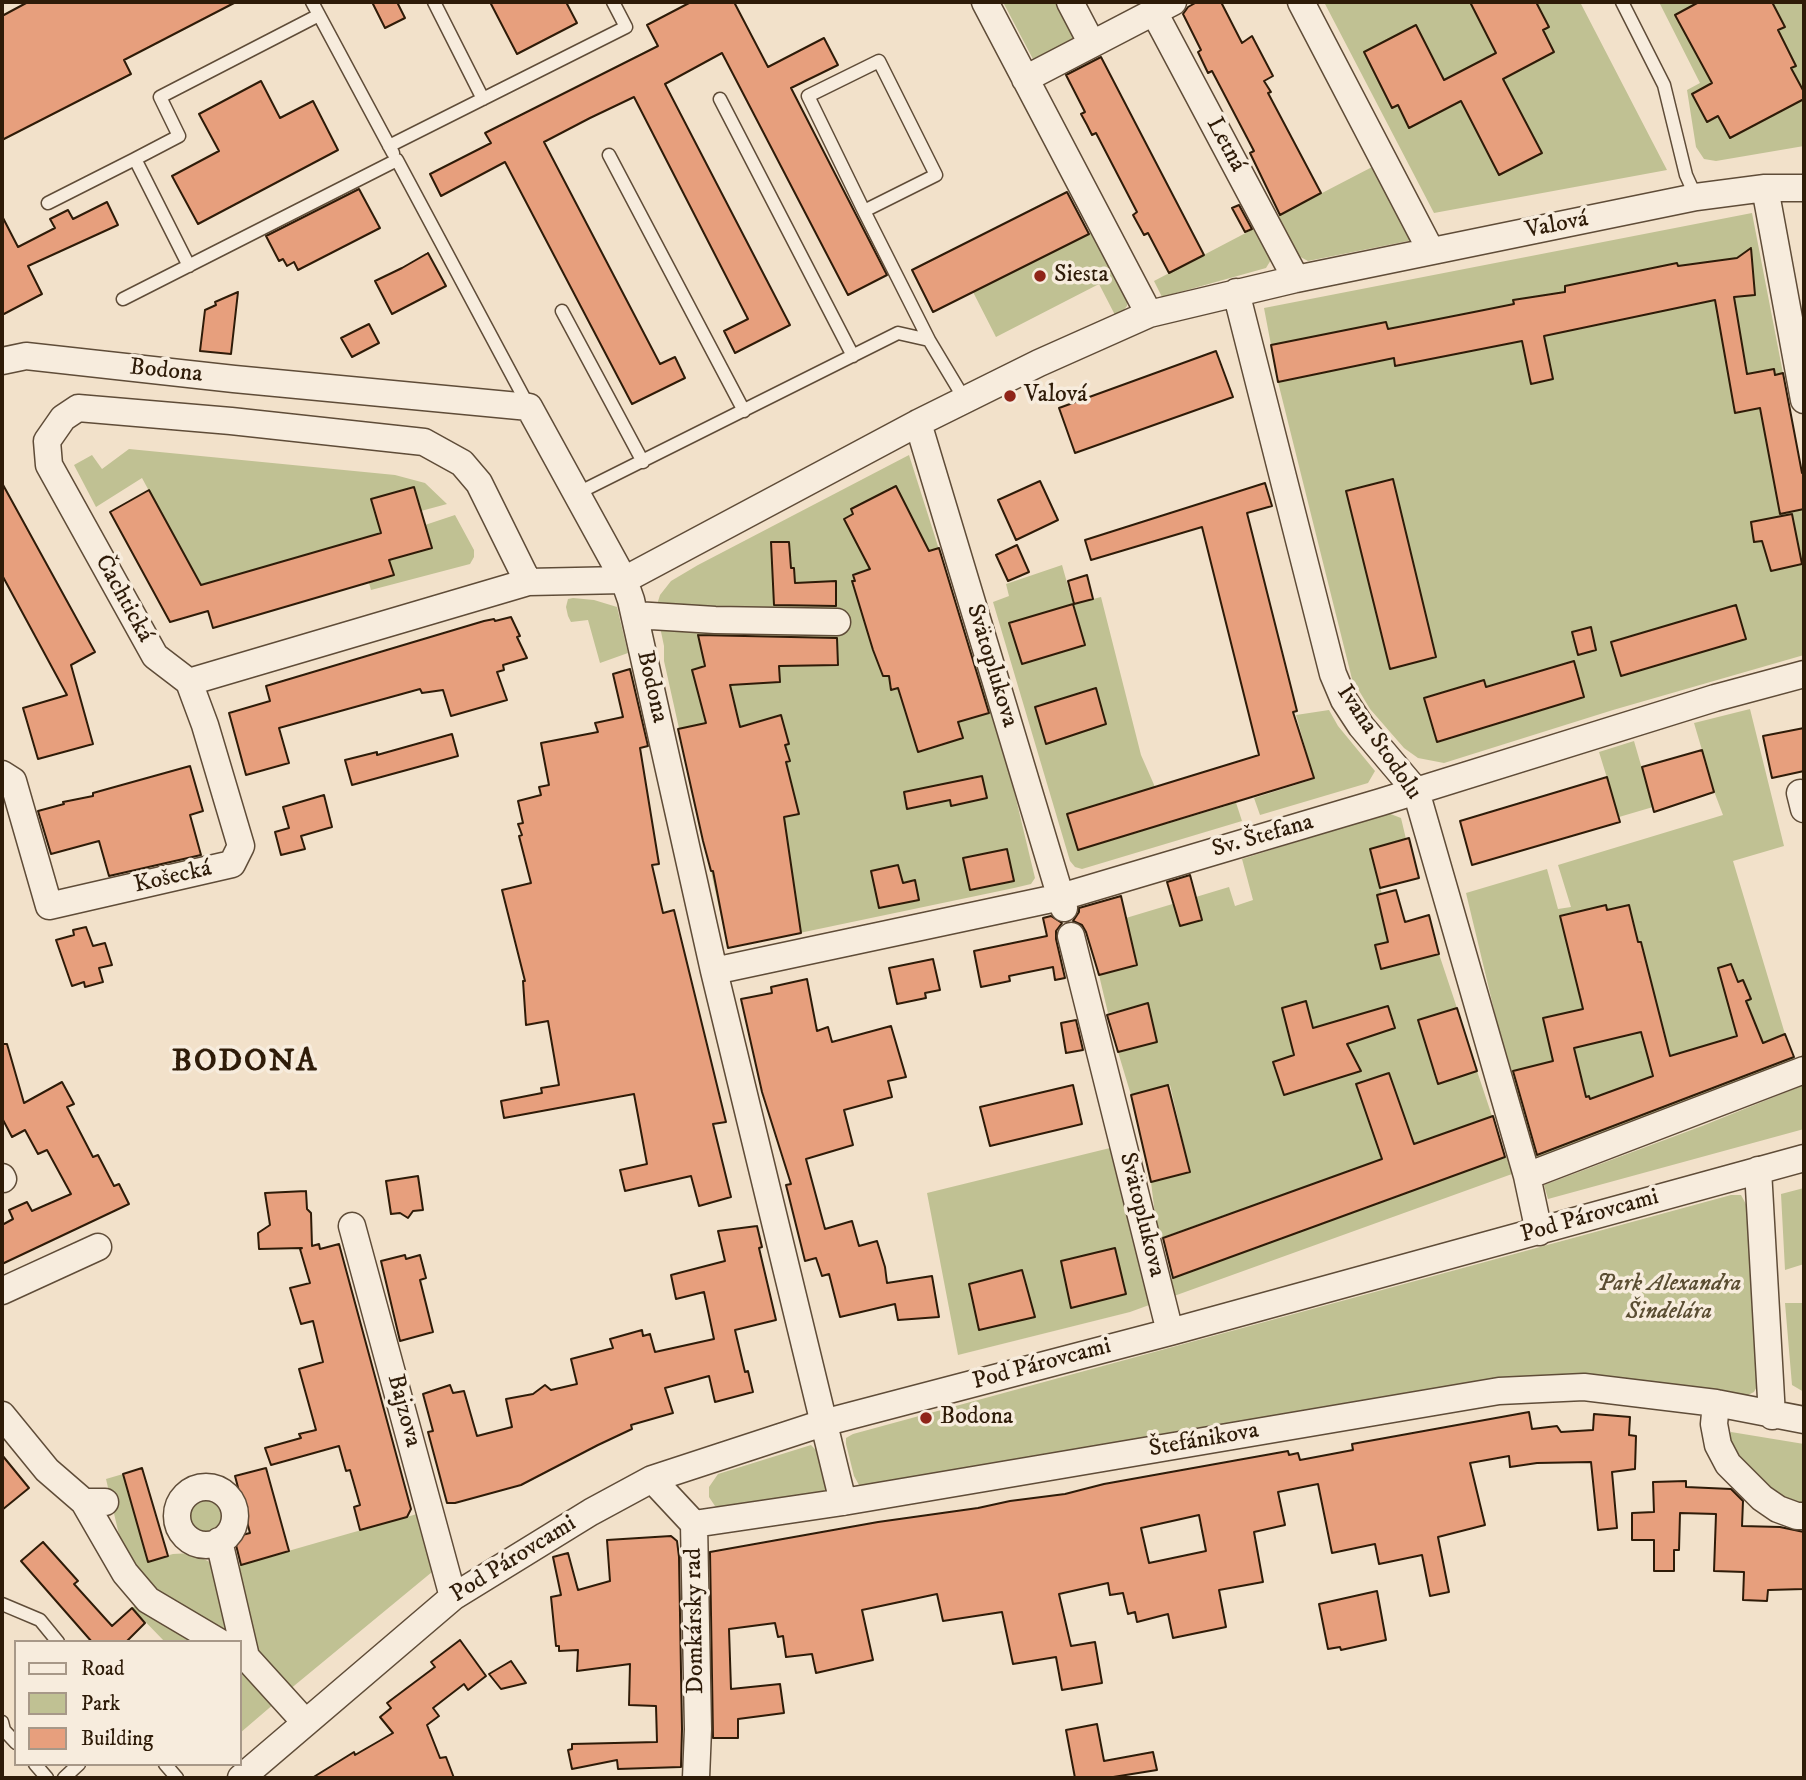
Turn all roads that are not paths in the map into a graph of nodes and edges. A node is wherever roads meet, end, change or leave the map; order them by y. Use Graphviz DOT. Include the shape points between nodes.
graph roads {
  1 [pos="312,2"];
  2 [pos="434,2"];
  3 [pos="613,2"];
  4 [pos="985,2"];
  5 [pos="1070,2"];
  6 [pos="1301,2"];
  7 [pos="1622,2"];
  8 [pos="1164,7"];
  9 [pos="319,15"];
  10 [pos="1092,44"];
  11 [pos="1026,79"];
  12 [pos="483,99"];
  13 [pos="720,99"];
  14 [pos="389,146"];
  15 [pos="609,155"];
  16 [pos="135,159"];
  17 [pos="397,160"];
  18 [pos="1765,188"];
  19 [pos="1804,188"];
  20 [pos="1696,197"];
  21 [pos="48,203"];
  22 [pos="864,211"];
  23 [pos="1431,251"];
  24 [pos="189,266"];
  25 [pos="1296,279"];
  26 [pos="1236,292"];
  27 [pos="123,299"];
  28 [pos="562,311"];
  29 [pos="1149,314"];
  30 [pos="929,340"];
  31 [pos="853,356"];
  32 [pos="2,361"];
  33 [pos="234,379"];
  34 [pos="965,400"];
  35 [pos="1804,400"];
  36 [pos="529,407"];
  37 [pos="744,411"];
  38 [pos="231,421"];
  39 [pos="918,423"];
  40 [pos="643,462"];
  41 [pos="576,494"];
  42 [pos="624,580"];
  43 [pos="528,582"];
  44 [pos="635,615"];
  45 [pos="837,622"];
  46 [pos="1804,674"];
  47 [pos="189,682"];
  48 [pos="2,774"];
  49 [pos="1416,791"];
  50 [pos="1062,903"];
  51 [pos="1071,936"];
  52 [pos="714,971"];
  53 [pos="1804,1070"];
  54 [pos="1804,1158"];
  55 [pos="1758,1170"];
  56 [pos="1527,1176"];
  57 [pos="352,1226"];
  58 [pos="1539,1232"];
  59 [pos="97,1247"];
  60 [pos="2,1291"];
  61 [pos="1170,1332"];
  62 [pos="1716,1403"];
  63 [pos="2,1415"];
  64 [pos="1772,1416"];
  65 [pos="1804,1420"];
  66 [pos="823,1423"];
  67 [pos="652,1479"];
  68 [pos="843,1502"];
  69 [pos="1804,1516"];
  70 [pos="694,1524"];
  71 [pos="219,1541"];
  72 [pos="453,1597"];
  73 [pos="2,1604"];
  74 [pos="56,1640"];
  75 [pos="216,1640"];
  76 [pos="240,1640"];
  77 [pos="243,1656"];
  78 [pos="2,1722"];
  79 [pos="305,1722"];
  80 [pos="14,1741"];
  81 [pos="77,1766"];
  82 [pos="64,1778"];
  83 [pos="241,1778"];
  84 [pos="696,1778"];
  1 -- 9 [label="lane"];
  2 -- 12 [label="lane"];
  3 -- 12 [label="lane" via="626,27"];
  4 -- 11 [label="street"];
  5 -- 10 [label="street"];
  6 -- 23 [label="street"];
  7 -- 20 [label="lane" via="1664,85 1686,175"];
  8 -- 10 [label="street, Letná"];
  8 -- 25 [label="street, Letná"];
  9 -- 14 [label="lane"];
  9 -- 16 [label="lane" via="160,97 179,136"];
  10 -- 11 [label="street, Letná"];
  11 -- 29 [label="street"];
  12 -- 14 [label="lane"];
  13 -- 31 [label="lane"];
  14 -- 17 [label="lane"];
  15 -- 37 [label="lane"];
  16 -- 21 [label="lane"];
  16 -- 24 [label="lane"];
  17 -- 24 [label="lane"];
  17 -- 36 [label="lane"];
  18 -- 19 [label="street, Valová"];
  18 -- 20 [label="street, Valová"];
  18 -- 35 [label="street"];
  20 -- 23 [label="street, Valová"];
  22 -- 22 [label="lane" via="808,96 879,61 936,175"];
  22 -- 30 [label="lane"];
  23 -- 25 [label="street, Valová"];
  24 -- 27 [label="lane"];
  25 -- 26 [label="street, Valová"];
  26 -- 29 [label="street, Valová"];
  26 -- 49 [label="street, Ivana Stodolu" via="1333,674 1343,700 1361,726"];
  28 -- 40 [label="lane"];
  29 -- 34 [label="street, Valová"];
  30 -- 31 [label="lane" via="898,333"];
  30 -- 34 [label="lane"];
  31 -- 37 [label="lane"];
  32 -- 33 [label="street, Bodona" via="26,356"];
  33 -- 36 [label="street, Bodona"];
  33 -- 38 [label="street"];
  34 -- 39 [label="street, Valová"];
  36 -- 41 [label="street, Bodona"];
  37 -- 40 [label="lane"];
  38 -- 43 [label="street, Čachtická" via="424,442 461,463 479,483"];
  38 -- 47 [label="street, Čachtická" via="78,408 63,418 47,441 49,465 155,656"];
  39 -- 42 [label="street, Valová"];
  39 -- 50 [label="street, Svätoplukova"];
  40 -- 41 [label="lane"];
  41 -- 42 [label="street, Bodona"];
  42 -- 43 [label="street"];
  42 -- 44 [label="street, Bodona"];
  43 -- 47 [label="street"];
  44 -- 45 [label="street"];
  44 -- 52 [label="street, Bodona"];
  46 -- 49 [label="street, Sv. Štefana"];
  47 -- 48 [label="street, Košecká" via="241,846 232,864 48,906 13,781"];
  49 -- 50 [label="street, Sv. Štefana"];
  49 -- 56 [label="street, Ivana Stodolu"];
  50 -- 52 [label="street, Sv. Štefana"];
  51 -- 61 [label="street, Svätoplukova"];
  52 -- 66 [label="street, Bodona"];
  53 -- 56 [label="street"];
  54 -- 55 [label="street, Pod Párovcami"];
  55 -- 58 [label="street, Pod Párovcami"];
  55 -- 64 [label="street"];
  56 -- 58 [label="street, Ivana Stodolu"];
  57 -- 72 [label="street, Bajzova"];
  58 -- 61 [label="street, Pod Párovcami"];
  59 -- 60 [label="street"];
  61 -- 66 [label="street, Pod Párovcami"];
  62 -- 64 [label="street, Štefánikova"];
  62 -- 68 [label="street, Štefánikova" via="1584,1387 1500,1391"];
  62 -- 69 [label="street" via="1718,1445 1728,1464 1778,1509"];
  63 -- 75 [label="street" via="47,1470 94,1502 125,1573 148,1600"];
  64 -- 65 [label="street, Štefánikova"];
  66 -- 67 [label="street, Pod Párovcami"];
  66 -- 68 [label="street, Bodona"];
  67 -- 70 [label="street, Domkársky rad"];
  67 -- 72 [label="street, Pod Párovcami"];
  68 -- 70 [label="street, Štefánikova"];
  70 -- 84 [label="street, Domkársky rad"];
  71 -- 76 [label="street"];
  72 -- 79 [label="street, Pod Párovcami"];
  73 -- 74 [label="lane" via="40,1620"];
  77 -- 79 [label="street"];
  78 -- 80 [label="lane"];
  79 -- 83 [label="street, Pod Párovcami"];
  81 -- 82 [label="lane"];
}
